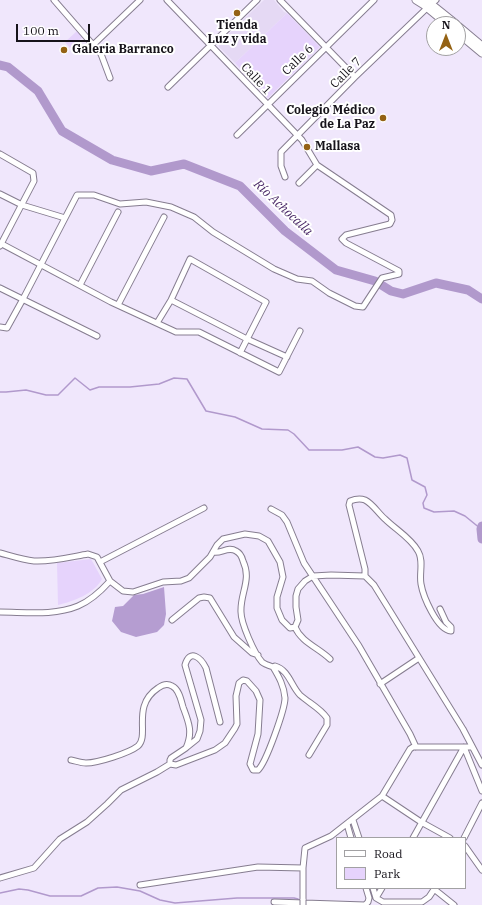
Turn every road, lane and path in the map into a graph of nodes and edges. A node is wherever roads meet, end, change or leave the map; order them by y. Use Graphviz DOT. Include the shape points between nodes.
graph roads {
  1 [pos="54,0"];
  2 [pos="140,0"];
  3 [pos="168,0"];
  4 [pos="257,0"];
  5 [pos="280,0"];
  6 [pos="374,0"];
  7 [pos="416,0"];
  8 [pos="430,3"];
  9 [pos="441,16"];
  10 [pos="446,16"];
  11 [pos="466,33"];
  12 [pos="466,40"];
  13 [pos="210,45"];
  14 [pos="93,46"];
  15 [pos="482,46"];
  16 [pos="326,47"];
  17 [pos="482,53"];
  18 [pos="355,77"];
  19 [pos="110,78"];
  20 [pos="168,87"];
  21 [pos="267,105"];
  22 [pos="237,135"];
  23 [pos="297,136"];
  24 [pos="0,154"];
  25 [pos="317,165"];
  26 [pos="285,177"];
  27 [pos="299,183"];
  28 [pos="0,194"];
  29 [pos="22,205"];
  30 [pos="118,212"];
  31 [pos="164,217"];
  32 [pos="65,218"];
  33 [pos="1,244"];
  34 [pos="41,264"];
  35 [pos="80,285"];
  36 [pos="0,288"];
  37 [pos="23,299"];
  38 [pos="171,300"];
  39 [pos="118,305"];
  40 [pos="157,323"];
  41 [pos="0,327"];
  42 [pos="300,331"];
  43 [pos="97,336"];
  44 [pos="247,339"];
  45 [pos="240,353"];
  46 [pos="287,357"];
  47 [pos="204,508"];
  48 [pos="271,509"];
  49 [pos="213,552"];
  50 [pos="0,553"];
  51 [pos="100,562"];
  52 [pos="313,576"];
  53 [pos="365,576"];
  54 [pos="110,581"];
  55 [pos="440,609"];
  56 [pos="0,612"];
  57 [pos="172,620"];
  58 [pos="295,627"];
  59 [pos="258,655"];
  60 [pos="419,658"];
  61 [pos="330,659"];
  62 [pos="273,667"];
  63 [pos="380,684"];
  64 [pos="220,722"];
  65 [pos="416,747"];
  66 [pos="464,747"];
  67 [pos="471,747"];
  68 [pos="186,748"];
  69 [pos="309,756"];
  70 [pos="71,760"];
  71 [pos="170,764"];
  72 [pos="482,765"];
  73 [pos="482,791"];
  74 [pos="382,796"];
  75 [pos="482,803"];
  76 [pos="354,820"];
  77 [pos="421,822"];
  78 [pos="347,824"];
  79 [pos="351,837"];
  80 [pos="359,837"];
  81 [pos="413,837"];
  82 [pos="448,837"];
  83 [pos="465,837"];
  84 [pos="466,847"];
  85 [pos="303,868"];
  86 [pos="482,870"];
  87 [pos="0,878"];
  88 [pos="140,885"];
  89 [pos="366,889"];
  90 [pos="373,889"];
  91 [pos="381,889"];
  92 [pos="434,889"];
  93 [pos="376,898"];
  94 [pos="274,902"];
  95 [pos="303,902"];
  96 [pos="454,905"];
  1 -- 14 [label="street"];
  2 -- 14 [label="street"];
  3 -- 13 [label="street, Calle 1"];
  4 -- 13 [label="street"];
  5 -- 16 [label="street"];
  6 -- 16 [label="street, Calle 6"];
  7 -- 8 [label="main road"];
  8 -- 9 [label="main road"];
  8 -- 10 [label="main road"];
  8 -- 18 [label="street, Calle 7"];
  11 -- 15 [label="main road"];
  12 -- 17 [label="main road"];
  13 -- 20 [label="street"];
  13 -- 21 [label="street, Calle 1"];
  14 -- 19 [label="street" via="101,54"];
  16 -- 18 [label="street"];
  16 -- 21 [label="street, Calle 6"];
  18 -- 23 [label="street, Calle 7"];
  21 -- 22 [label="street, Calle 6"];
  21 -- 23 [label="street, Calle 1"];
  23 -- 25 [label="street, Calle 1"];
  23 -- 26 [label="street, Calle 7" via="281,152 280,166"];
  24 -- 29 [label="street" via="32,173 34,181"];
  25 -- 27 [label="street"];
  25 -- 32 [label="street" via="391,215 392,222 387,225 346,235 343,238 346,243 400,272 398,275 382,278 363,307 355,306 329,293 312,281 297,279 274,269 213,232 194,217 171,207 146,202 120,204 94,195 77,195"];
  28 -- 29 [label="street"];
  29 -- 32 [label="street"];
  29 -- 33 [label="street"];
  30 -- 35 [label="street"];
  31 -- 39 [label="street"];
  32 -- 34 [label="street"];
  33 -- 34 [label="street"];
  34 -- 35 [label="street"];
  34 -- 37 [label="street"];
  35 -- 39 [label="street"];
  36 -- 37 [label="street"];
  37 -- 41 [label="street" via="6,328"];
  37 -- 43 [label="street"];
  38 -- 40 [label="street"];
  38 -- 44 [label="street"];
  38 -- 44 [label="street" via="190,259 266,302"];
  39 -- 40 [label="street"];
  40 -- 45 [label="street" via="176,332 199,332"];
  42 -- 46 [label="street"];
  44 -- 45 [label="street"];
  44 -- 46 [label="street"];
  45 -- 46 [label="street" via="280,372"];
  47 -- 51 [label="street"];
  48 -- 52 [label="street" via="282,515 287,522 304,563"];
  49 -- 54 [label="street" via="189,578 181,581 163,582 133,592 124,591"];
  49 -- 58 [label="street" via="220,541 237,535 254,534 268,541 274,550 283,577 277,597 277,608 287,626"];
  49 -- 59 [label="street" via="229,549 237,552 246,567 247,577 241,611 243,624"];
  50 -- 51 [label="street" via="35,561 88,554 94,555"];
  51 -- 54 [label="street"];
  52 -- 53 [label="street"];
  52 -- 58 [label="street" via="297,592 298,620"];
  52 -- 63 [label="street" via="360,646"];
  53 -- 55 [label="street" via="349,505 350,501 358,499 364,499 369,503 414,545 421,558 420,582 423,594 439,624 450,631 451,627"];
  53 -- 60 [label="street" via="374,584"];
  54 -- 56 [label="street" via="92,598 69,609 29,613"];
  57 -- 59 [label="street" via="199,598 210,598 234,637 252,654"];
  58 -- 61 [label="street" via="298,634"];
  59 -- 62 [label="street" via="262,663"];
  60 -- 63 [label="street"];
  60 -- 67 [label="street" via="460,723"];
  62 -- 69 [label="street" via="277,666 282,670 299,694 327,718 327,725"];
  62 -- 71 [label="street" via="283,686 285,700 260,769 253,770 250,764 258,734 260,700 256,691 243,680 237,689 236,728 225,743 215,750 176,765"];
  63 -- 65 [label="street"];
  64 -- 68 [label="street" via="206,668 197,656 191,656 185,665 201,720 197,739"];
  65 -- 66 [label="street"];
  65 -- 74 [label="street" via="410,749"];
  66 -- 67 [label="street"];
  66 -- 73 [label="street"];
  66 -- 77 [label="street"];
  67 -- 72 [label="street"];
  68 -- 70 [label="street" via="191,729 188,717 177,691 172,686 163,685 155,690 143,706 141,740 137,746 127,752 85,764"];
  68 -- 71 [label="street" via="171,758"];
  71 -- 87 [label="street" via="120,790 87,822 60,839 34,868"];
  74 -- 76 [label="street"];
  74 -- 77 [label="street"];
  75 -- 83 [label="street"];
  76 -- 78 [label="street"];
  76 -- 80 [label="street"];
  77 -- 81 [label="street"];
  77 -- 82 [label="street"];
  78 -- 79 [label="street"];
  78 -- 85 [label="street" via="331,836 305,848"];
  84 -- 86 [label="street"];
  85 -- 88 [label="street" via="258,867"];
  85 -- 95 [label="street"];
  89 -- 95 [label="street" via="369,898 365,905"];
  90 -- 93 [label="street"];
  91 -- 93 [label="street"];
  92 -- 93 [label="street" via="429,898 422,902 383,902"];
  92 -- 96 [label="street"];
  94 -- 95 [label="street"];
}
